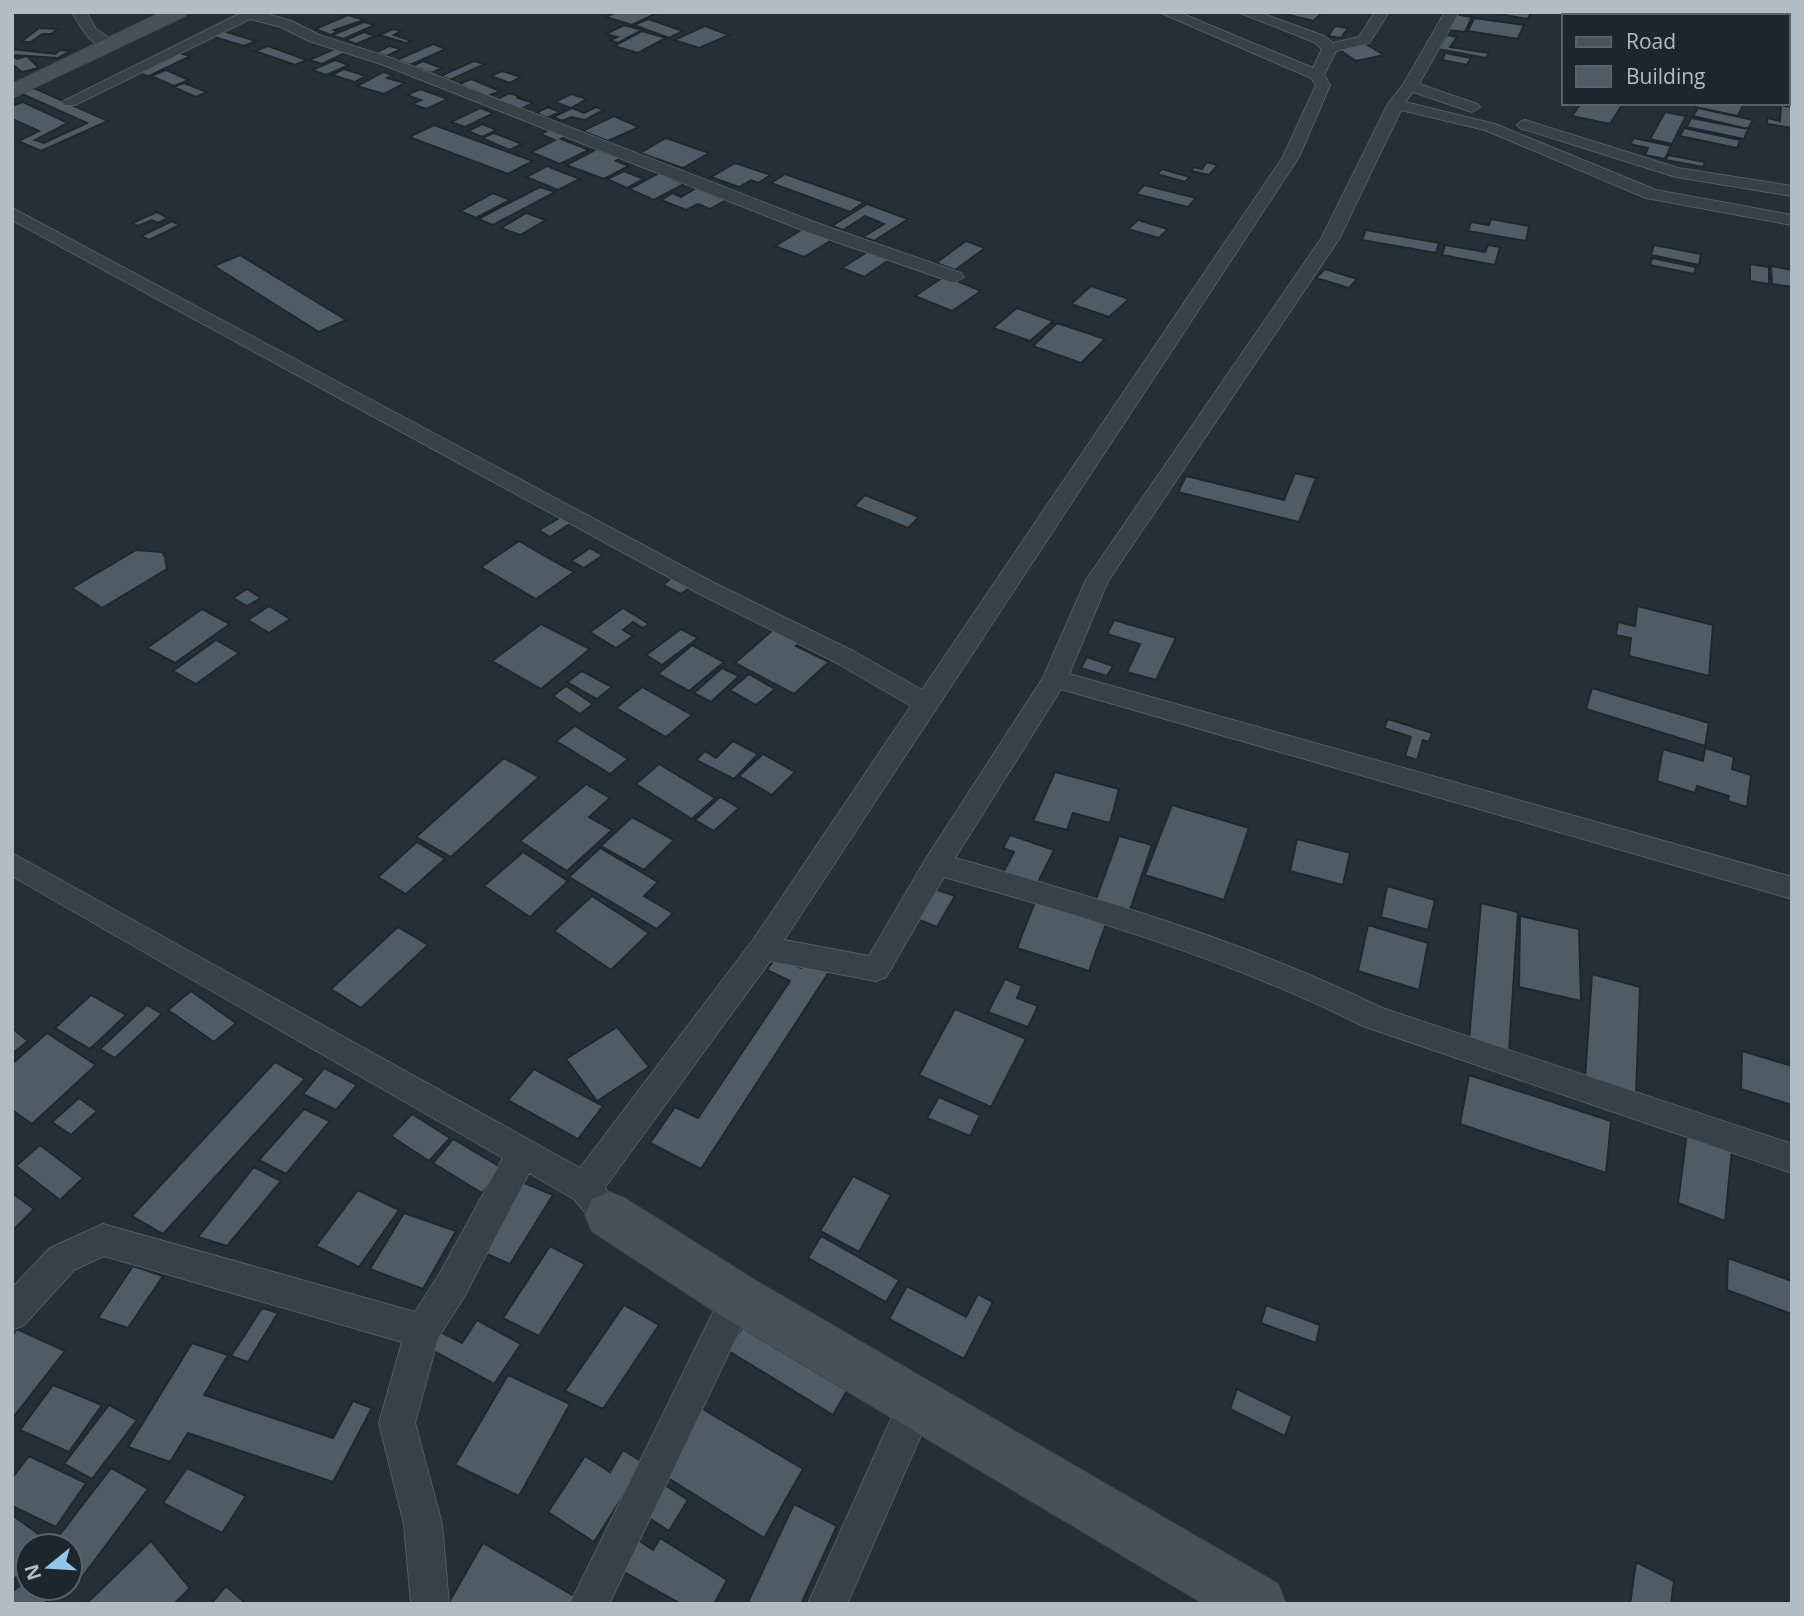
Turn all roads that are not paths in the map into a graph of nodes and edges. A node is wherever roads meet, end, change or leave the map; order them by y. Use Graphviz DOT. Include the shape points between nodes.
graph roads {
  1 [pos="79,12"];
  2 [pos="178,12"];
  3 [pos="1166,12"];
  4 [pos="1245,12"];
  5 [pos="1382,12"];
  6 [pos="1452,12"];
  7 [pos="251,14"];
  8 [pos="110,45"];
  9 [pos="1330,48"];
  10 [pos="1317,75"];
  11 [pos="1410,86"];
  12 [pos="12,92"];
  13 [pos="70,102"];
  14 [pos="1396,104"];
  15 [pos="1792,191"];
  16 [pos="12,213"];
  17 [pos="1792,220"];
  18 [pos="955,277"];
  19 [pos="1055,679"];
  20 [pos="925,703"];
  21 [pos="12,863"];
  22 [pos="937,864"];
  23 [pos="1792,888"];
  24 [pos="763,948"];
  25 [pos="523,1153"];
  26 [pos="1792,1159"];
  27 [pos="597,1202"];
  28 [pos="17,1298"];
  29 [pos="738,1298"];
  30 [pos="423,1331"];
  31 [pos="917,1403"];
  32 [pos="430,1604"];
  33 [pos="589,1604"];
  34 [pos="827,1604"];
  35 [pos="1258,1604"];
  1 -- 8 [label="street" via="90,32"];
  2 -- 8 [label="street"];
  3 -- 10 [label="street"];
  4 -- 9 [label="street"];
  5 -- 9 [label="street" via="1364,40"];
  6 -- 11 [label="street"];
  7 -- 13 [label="street"];
  7 -- 18 [label="street" via="386,61 808,226"];
  8 -- 12 [label="street"];
  9 -- 10 [label="street"];
  10 -- 20 [label="street" via="1324,85 1291,157"];
  11 -- 14 [label="street"];
  11 -- 15 [label="street" via="1676,172"];
  14 -- 17 [label="street" via="1490,127 1652,194"];
  14 -- 19 [label="street" via="1330,239 1097,580"];
  16 -- 20 [label="street"];
  19 -- 22 [label="street"];
  19 -- 23 [label="street"];
  20 -- 24 [label="street"];
  21 -- 25 [label="street"];
  22 -- 24 [label="street" via="876,969"];
  22 -- 26 [label="street" via="1113,914 1317,987 1373,1017"];
  24 -- 27 [label="street"];
  25 -- 27 [label="street"];
  25 -- 30 [label="street"];
  27 -- 29 [label="street"];
  28 -- 30 [label="street" via="62,1259 103,1240"];
  29 -- 31 [label="street"];
  29 -- 33 [label="street"];
  30 -- 32 [label="street" via="397,1423 423,1524"];
  31 -- 34 [label="street"];
  31 -- 35 [label="street"];
}
